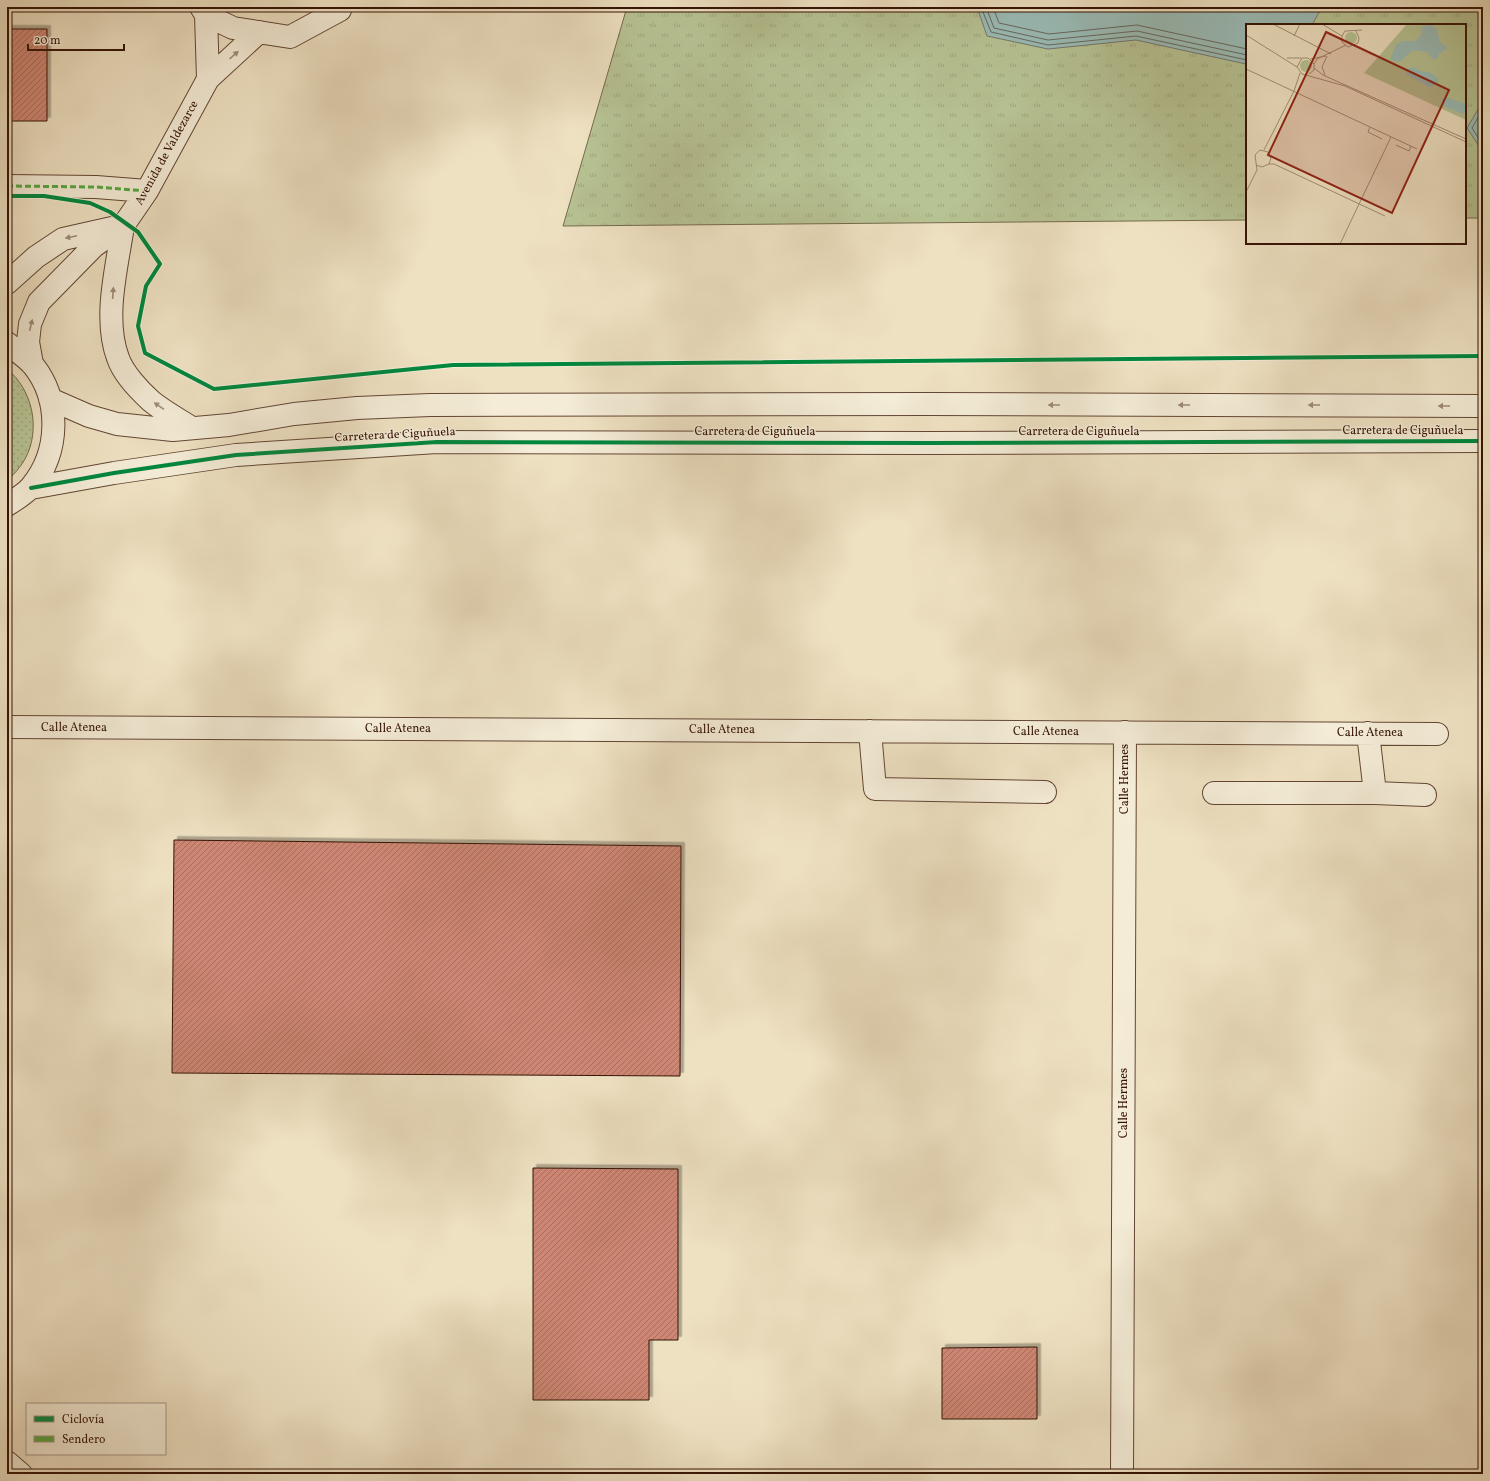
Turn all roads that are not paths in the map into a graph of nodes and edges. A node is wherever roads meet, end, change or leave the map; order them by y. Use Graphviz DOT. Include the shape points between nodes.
graph roads {
  1 [pos="341,7"];
  2 [pos="204,11"];
  3 [pos="259,32"];
  4 [pos="208,79"];
  5 [pos="7,186"];
  6 [pos="147,191"];
  7 [pos="123,226"];
  8 [pos="7,284"];
  9 [pos="7,343"];
  10 [pos="32,364"];
  11 [pos="50,399"];
  12 [pos="1483,406"];
  13 [pos="192,428"];
  14 [pos="1483,440"];
  15 [pos="31,488"];
  16 [pos="7,505"];
  17 [pos="7,728"];
  18 [pos="870,731"];
  19 [pos="1125,732"];
  20 [pos="1368,733"];
  21 [pos="1437,734"];
  22 [pos="1045,792"];
  23 [pos="1214,793"];
  24 [pos="1375,793"];
  25 [pos="1425,795"];
  26 [pos="7,1462"];
  27 [pos="22,1474"];
  28 [pos="1122,1474"];
  1 -- 3 [label="street" via="340,10 290,37"];
  2 -- 3 [label="street" via="232,28"];
  2 -- 4 [label="street"];
  4 -- 3 [label="street, Avenida de Valdezarce, one-way"];
  4 -- 6 [label="street, Avenida de Valdezarce"];
  5 -- 6 [label="street" via="96,187"];
  6 -- 7 [label="street, Avenida de Valdezarce"];
  7 -- 8 [label="street, one-way" via="63,238 36,257"];
  10 -- 7 [label="street, Avenida de Valdezarce, one-way" via="28,342 30,324 39,302 94,246"];
  13 -- 7 [label="street, one-way" via="152,401 131,380 118,360 111,328 113,289"];
  9 -- 10 [label="street"];
  10 -- 11 [label="street" via="43,381"];
  11 -- 13 [label="street" via="89,416 117,424 173,430"];
  11 -- 15 [label="street" via="54,422 52,446 44,468"];
  12 -- 13 [label="street, one-way" via="430,405 294,414"];
  14 -- 15 [label="street, Carretera de Ciguñuela" via="437,442 236,455 114,472"];
  15 -- 16 [label="street"];
  17 -- 18 [label="street, Calle Atenea"];
  18 -- 19 [label="street, Calle Atenea"];
  18 -- 22 [label="street" via="874,789"];
  19 -- 20 [label="street, Calle Atenea"];
  19 -- 28 [label="street, Calle Hermes"];
  20 -- 21 [label="street, Calle Atenea"];
  20 -- 24 [label="street"];
  23 -- 24 [label="street"];
  24 -- 25 [label="street"];
  26 -- 27 [label="street"];
}
